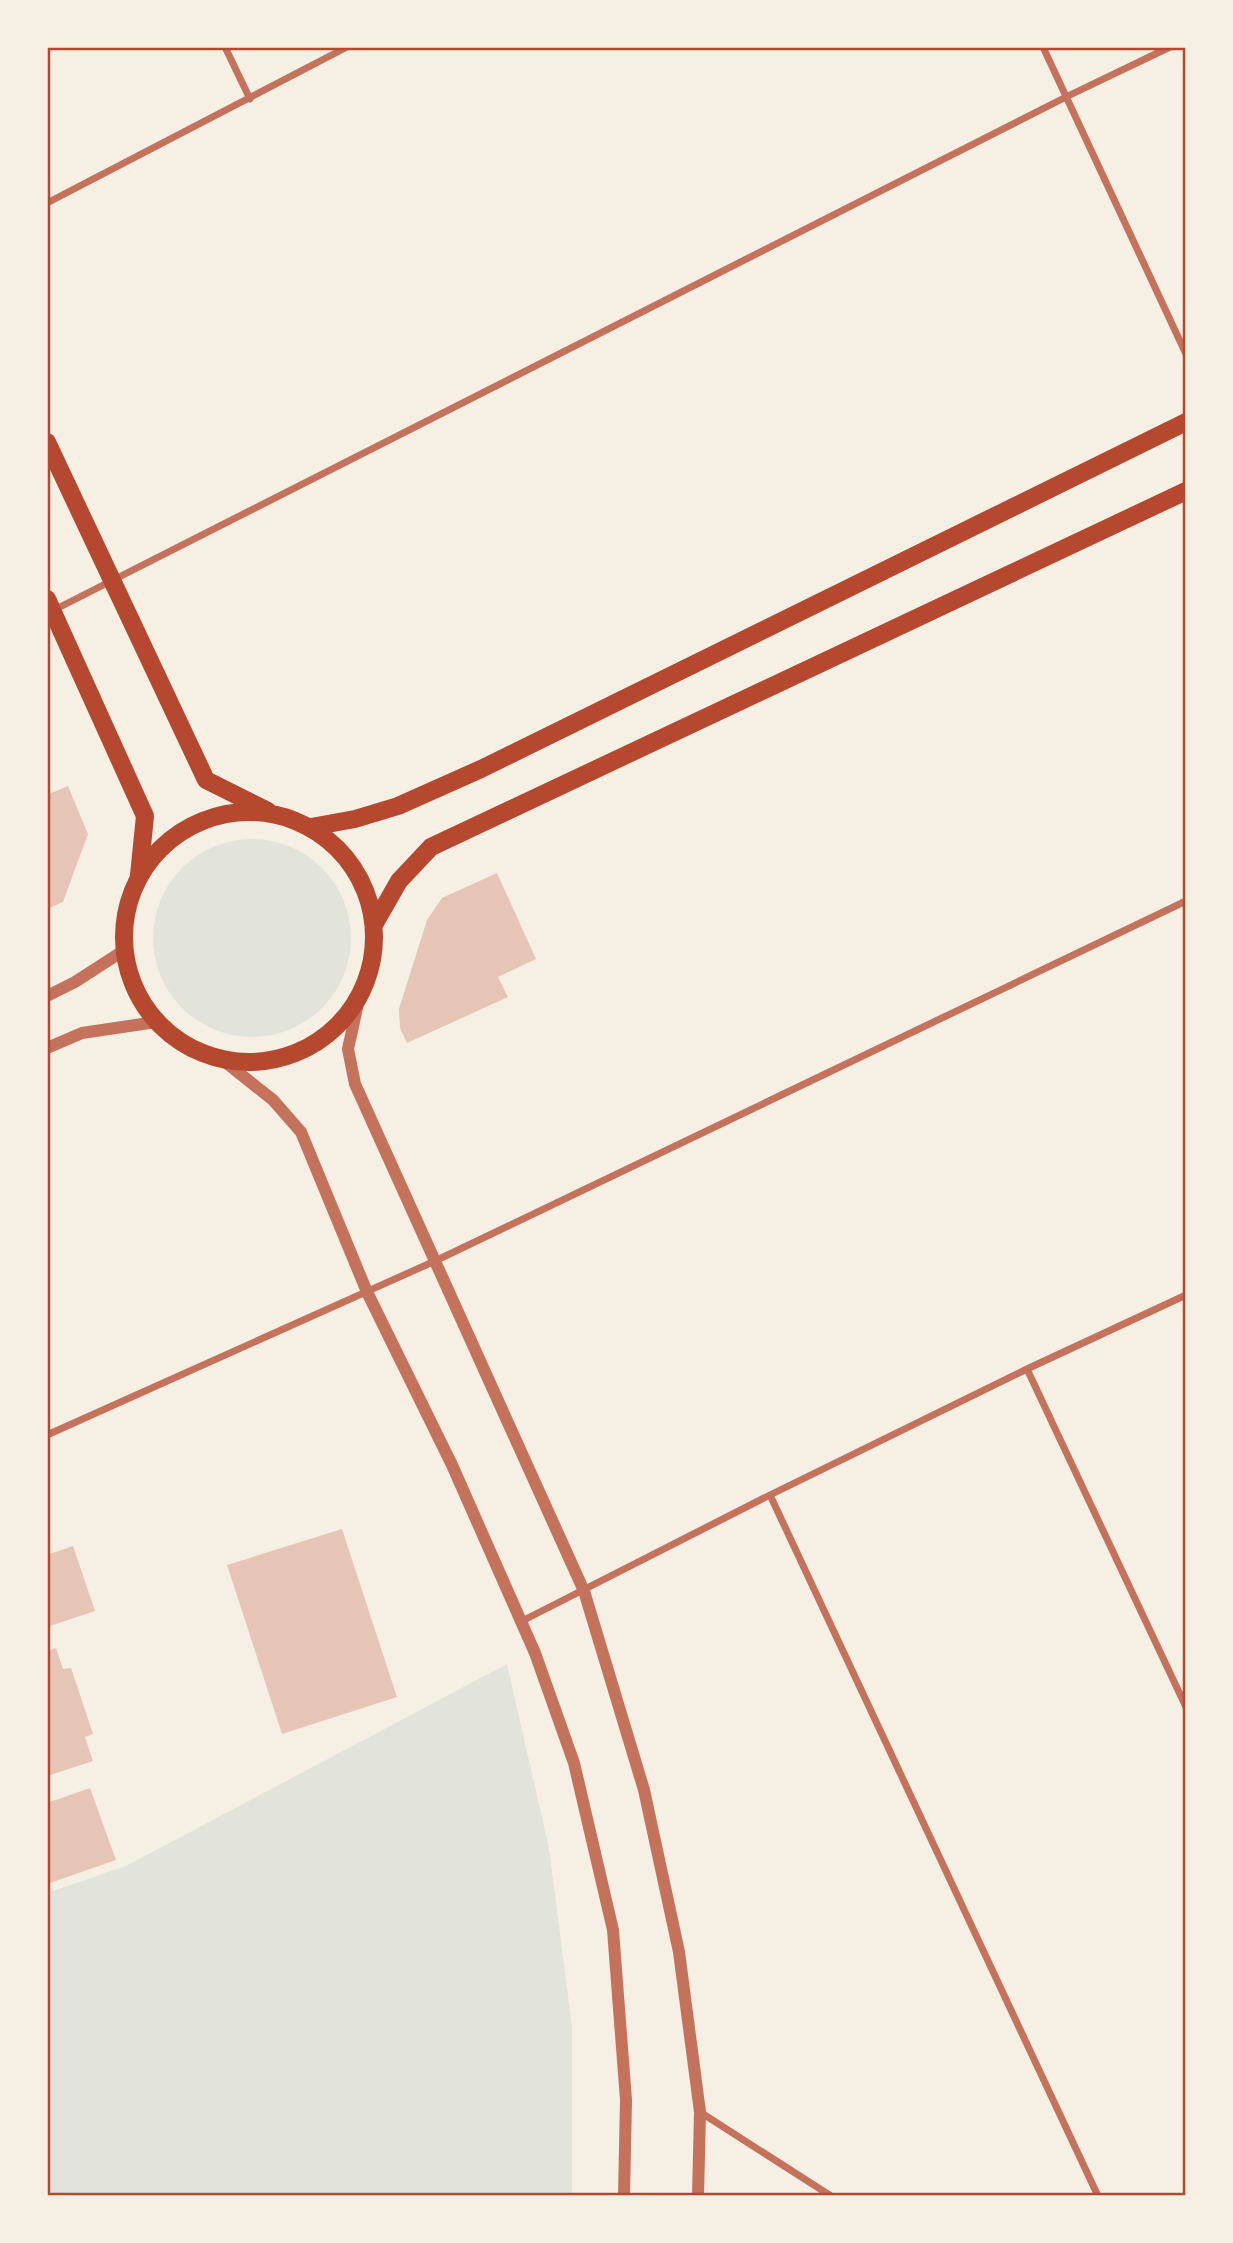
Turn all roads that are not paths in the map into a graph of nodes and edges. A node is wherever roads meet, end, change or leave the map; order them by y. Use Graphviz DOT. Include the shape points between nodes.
graph roads {
  1 [pos="225,47"];
  2 [pos="347,47"];
  3 [pos="1043,47"];
  4 [pos="1170,47"];
  5 [pos="1068,96"];
  6 [pos="250,99"];
  7 [pos="47,203"];
  8 [pos="1186,354"];
  9 [pos="1186,422"];
  10 [pos="47,442"];
  11 [pos="1186,491"];
  12 [pos="111,579"];
  13 [pos="49,607"];
  14 [pos="274,814"];
  15 [pos="311,827"];
  16 [pos="139,875"];
  17 [pos="1186,901"];
  18 [pos="375,923"];
  19 [pos="123,951"];
  20 [pos="47,996"];
  21 [pos="359,999"];
  22 [pos="156,1022"];
  23 [pos="47,1048"];
  24 [pos="223,1061"];
  25 [pos="435,1261"];
  26 [pos="368,1292"];
  27 [pos="1186,1294"];
  28 [pos="1027,1369"];
  29 [pos="47,1435"];
  30 [pos="770,1495"];
  31 [pos="584,1591"];
  32 [pos="522,1621"];
  33 [pos="1186,1707"];
  34 [pos="700,2112"];
  35 [pos="624,2196"];
  36 [pos="698,2196"];
  37 [pos="831,2196"];
  38 [pos="1098,2196"];
  1 -- 6 [label="street"];
  2 -- 6 [label="street"];
  3 -- 5 [label="street"];
  4 -- 5 [label="street"];
  5 -- 8 [label="street"];
  5 -- 12 [label="street"];
  6 -- 7 [label="street"];
  9 -- 15 [label="main road" via="481,769 398,806 355,820"];
  10 -- 12 [label="main road"];
  11 -- 18 [label="main road" via="431,847 399,881"];
  12 -- 13 [label="street"];
  12 -- 14 [label="main road" via="206,780"];
  13 -- 16 [label="main road" via="145,816"];
  14 -- 15 [label="main road"];
  14 -- 16 [label="main road" via="234,812 196,822 163,844"];
  15 -- 18 [label="main road" via="332,839 364,885"];
  16 -- 19 [label="main road" via="125,912"];
  17 -- 25 [label="street"];
  18 -- 21 [label="main road" via="373,962"];
  19 -- 20 [label="street"];
  19 -- 22 [label="main road" via="134,989"];
  21 -- 24 [label="main road" via="334,1030 301,1052 261,1063"];
  21 -- 25 [label="street" via="348,1049 355,1084"];
  22 -- 23 [label="street" via="82,1032"];
  22 -- 24 [label="main road" via="187,1046"];
  24 -- 26 [label="street" via="273,1100 301,1132"];
  25 -- 26 [label="street"];
  25 -- 31 [label="street"];
  26 -- 29 [label="street"];
  26 -- 32 [label="street"];
  27 -- 28 [label="street"];
  28 -- 30 [label="street"];
  28 -- 33 [label="street"];
  30 -- 31 [label="street"];
  30 -- 38 [label="street"];
  31 -- 32 [label="street"];
  31 -- 34 [label="street" via="644,1790 679,1952"];
  32 -- 35 [label="street" via="574,1763 612,1930 626,2100"];
  34 -- 36 [label="street"];
  34 -- 37 [label="street"];
}
